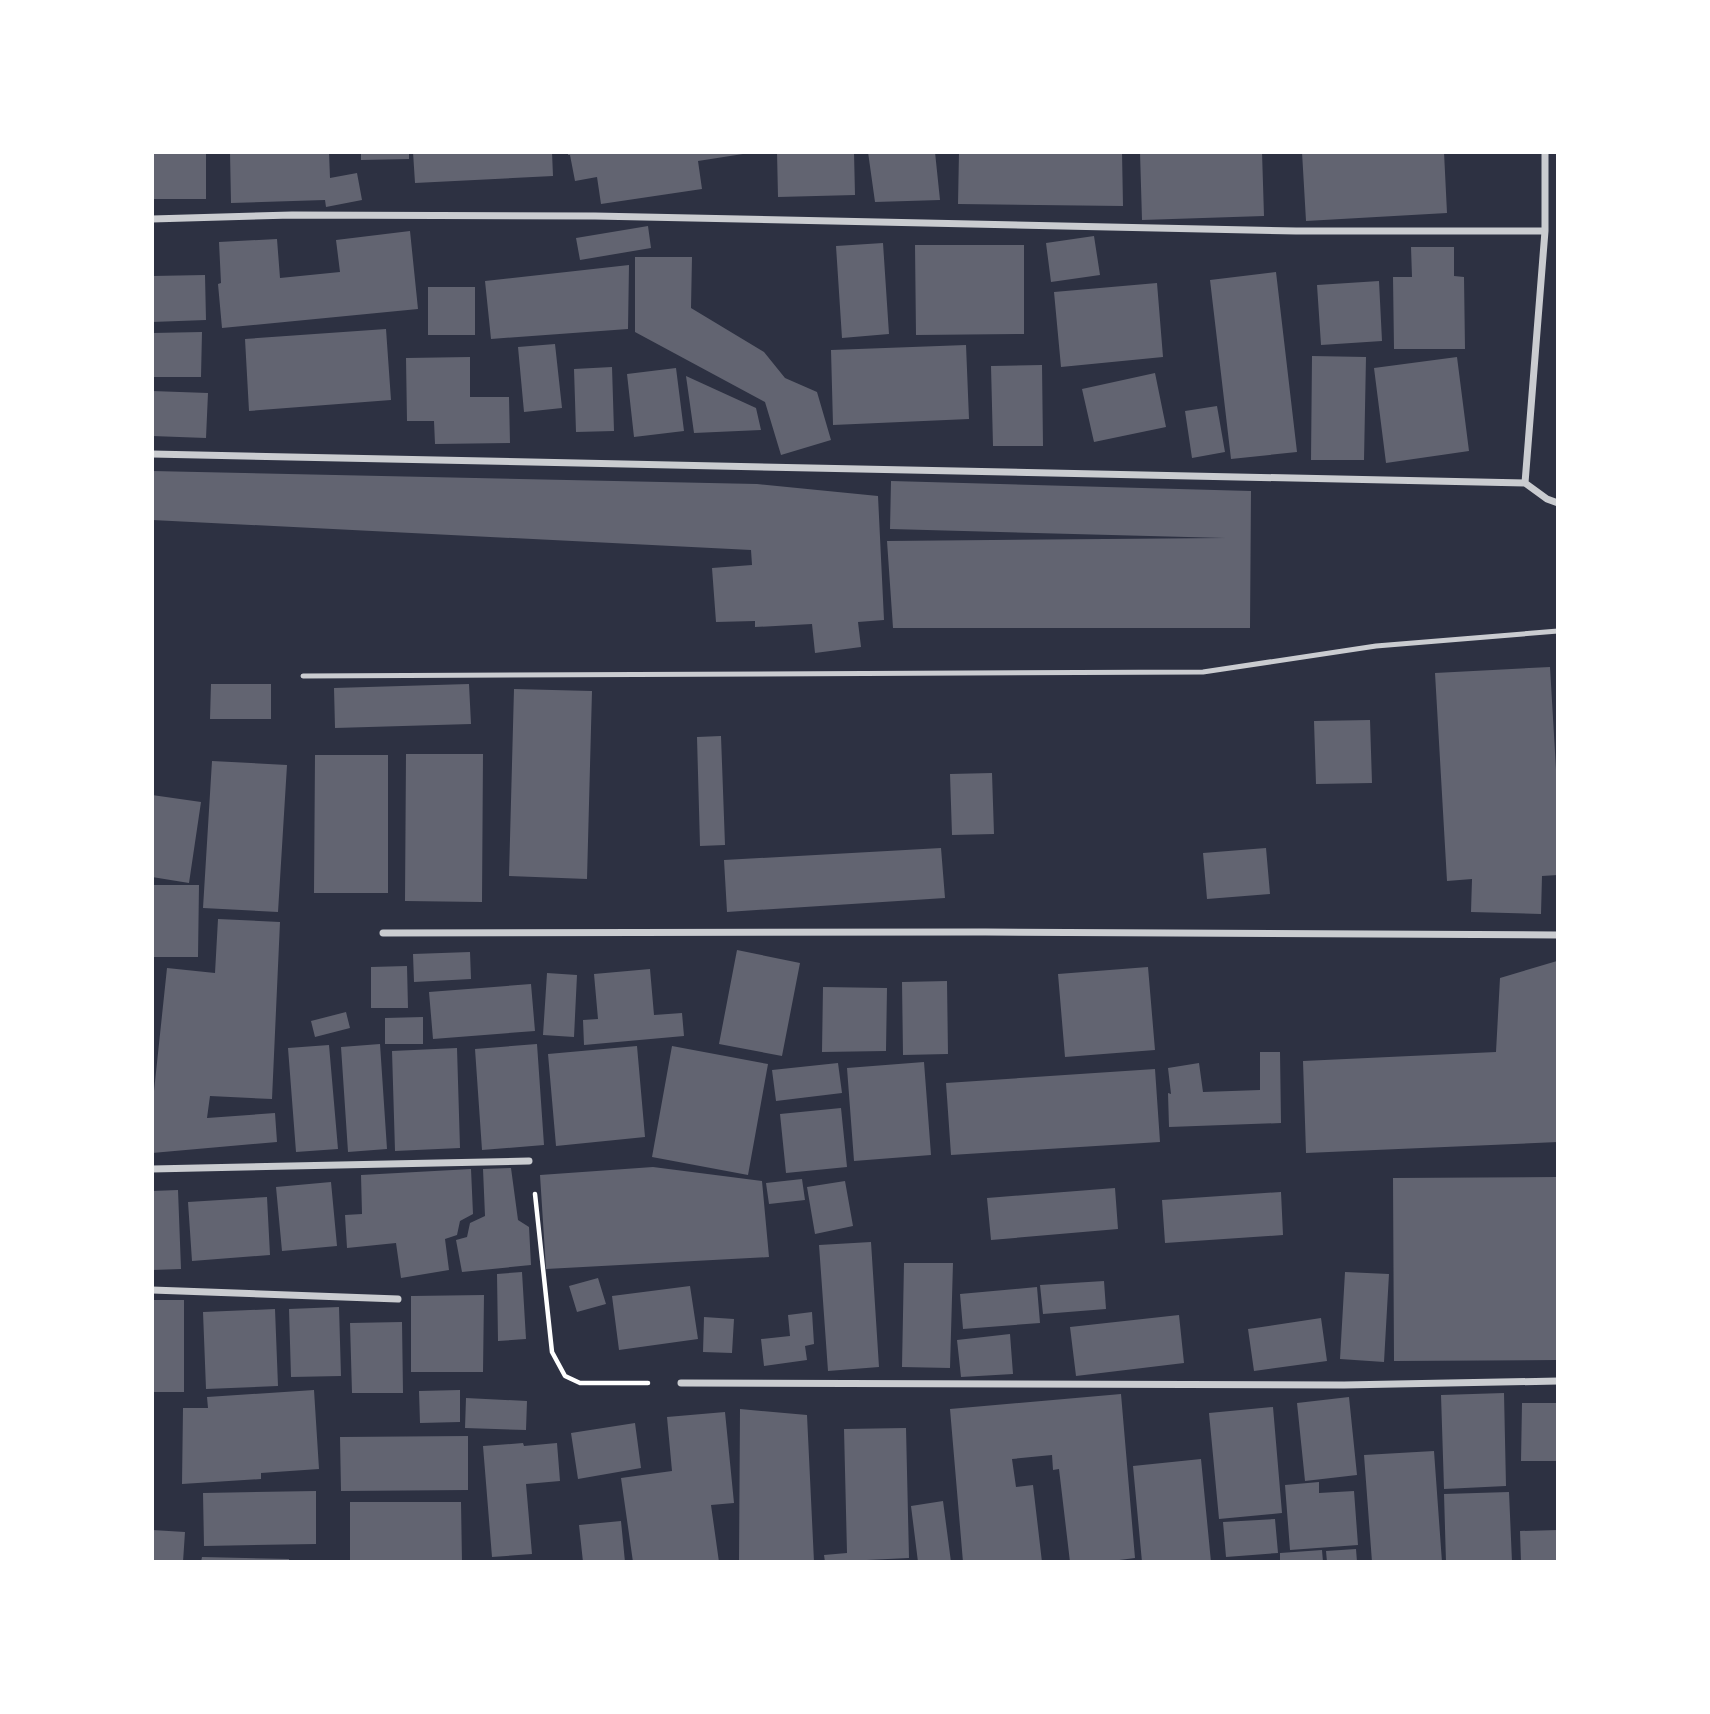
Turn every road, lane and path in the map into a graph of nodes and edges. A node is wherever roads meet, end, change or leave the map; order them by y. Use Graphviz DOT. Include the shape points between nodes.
graph roads {
  1 [pos="1545,152"];
  2 [pos="152,219"];
  3 [pos="1545,230"];
  4 [pos="152,454"];
  5 [pos="1525,483"];
  6 [pos="1558,503"];
  7 [pos="1558,631"];
  8 [pos="303,676"];
  9 [pos="383,933"];
  10 [pos="1558,935"];
  11 [pos="529,1161"];
  12 [pos="152,1169"];
  13 [pos="152,1290"];
  14 [pos="398,1299"];
  15 [pos="1558,1381"];
  16 [pos="681,1383"];
  1 -- 3 [label="street"];
  2 -- 3 [label="street" via="581,215 1296,231"];
  3 -- 5 [label="street"];
  4 -- 5 [label="street"];
  5 -- 6 [label="street"];
  7 -- 8 [label="lane" via="1376,646 1203,672"];
  9 -- 10 [label="street"];
  11 -- 12 [label="street"];
  11 -- 16 [label="path" via="552,1352 565,1376 580,1383"];
  13 -- 14 [label="street"];
  15 -- 16 [label="street" via="1345,1385"];
}
